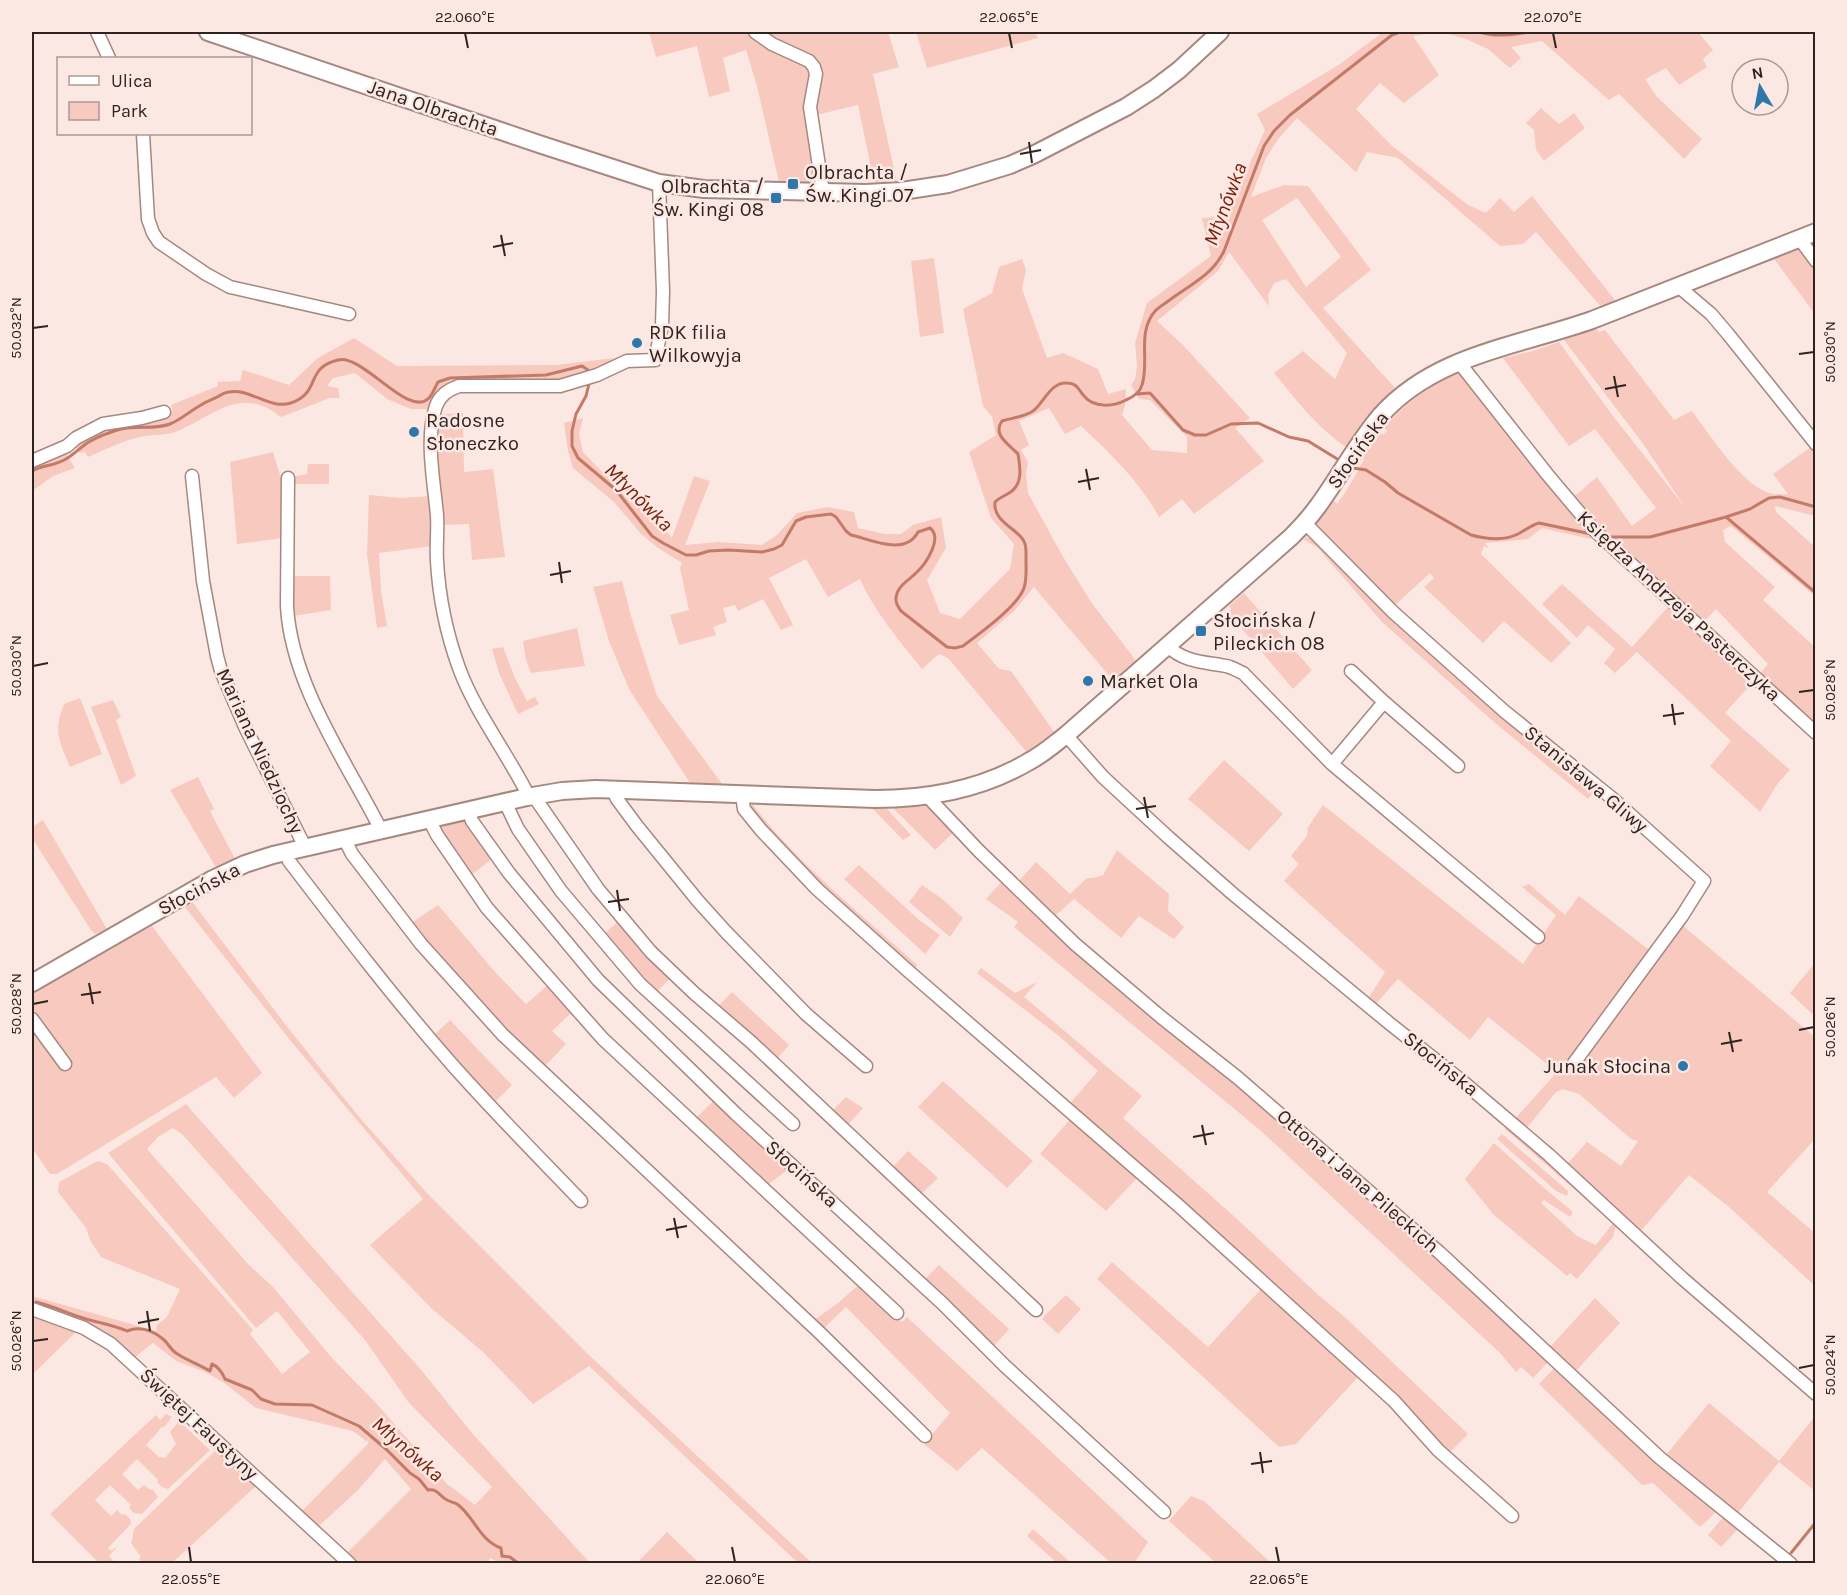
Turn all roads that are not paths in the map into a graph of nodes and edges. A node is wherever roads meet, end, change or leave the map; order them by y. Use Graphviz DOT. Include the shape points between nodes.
graph roads {
  1 [pos="97,32"];
  2 [pos="208,32"];
  3 [pos="755,32"];
  4 [pos="1220,32"];
  5 [pos="109,57"];
  6 [pos="143,135"];
  7 [pos="659,183"];
  8 [pos="823,192"];
  9 [pos="1815,232"];
  10 [pos="1799,238"];
  11 [pos="1815,261"];
  12 [pos="1678,286"];
  13 [pos="349,314"];
  14 [pos="1458,361"];
  15 [pos="164,412"];
  16 [pos="1815,444"];
  17 [pos="32,462"];
  18 [pos="192,476"];
  19 [pos="288,478"];
  20 [pos="1305,523"];
  21 [pos="1168,646"];
  22 [pos="1351,671"];
  23 [pos="1384,702"];
  24 [pos="1815,733"];
  25 [pos="1066,735"];
  26 [pos="1332,764"];
  27 [pos="1458,766"];
  28 [pos="613,790"];
  29 [pos="742,795"];
  30 [pos="530,796"];
  31 [pos="928,797"];
  32 [pos="505,802"];
  33 [pos="468,810"];
  34 [pos="429,819"];
  35 [pos="381,830"];
  36 [pos="344,838"];
  37 [pos="305,847"];
  38 [pos="286,852"];
  39 [pos="1538,937"];
  40 [pos="32,984"];
  41 [pos="32,1019"];
  42 [pos="65,1064"];
  43 [pos="1574,1064"];
  44 [pos="866,1066"];
  45 [pos="793,1124"];
  46 [pos="582,1201"];
  47 [pos="32,1309"];
  48 [pos="1036,1310"];
  49 [pos="897,1313"];
  50 [pos="1815,1394"];
  51 [pos="925,1436"];
  52 [pos="1164,1512"];
  53 [pos="1512,1516"];
  54 [pos="350,1563"];
  55 [pos="1791,1563"];
  1 -- 5 [label="street"];
  2 -- 7 [label="street, Jana Olbrachta"];
  3 -- 8 [label="street" via="814,67 810,107"];
  4 -- 8 [label="street, Jana Olbrachta" via="1154,89 1010,165 922,189"];
  6 -- 13 [label="street" via="148,219 159,242 230,287"];
  7 -- 8 [label="street, Jana Olbrachta" via="704,189"];
  7 -- 30 [label="street" via="663,291 662,326 655,360 627,360 597,375 560,386 459,386 441,396 432,422 437,560 446,621 460,670"];
  9 -- 10 [label="street, Słocińska"];
  10 -- 11 [label="street"];
  10 -- 12 [label="street, Słocińska"];
  12 -- 14 [label="street, Słocińska" via="1555,333"];
  12 -- 16 [label="street" via="1728,334"];
  14 -- 20 [label="street, Słocińska" via="1425,378 1382,414"];
  14 -- 24 [label="street, Księdza Andrzeja Pasterczyka" via="1595,531"];
  15 -- 17 [label="street" via="103,424"];
  18 -- 37 [label="street, Mariana Niedziochy" via="203,580 221,670"];
  19 -- 35 [label="street" via="287,606 292,644 326,726"];
  20 -- 21 [label="street, Słocińska"];
  20 -- 43 [label="street, Stanisława Gliwy" via="1393,612 1704,881"];
  21 -- 25 [label="street, Słocińska"];
  21 -- 26 [label="street" via="1191,660 1228,666 1243,673"];
  22 -- 23 [label="street"];
  23 -- 26 [label="street"];
  23 -- 27 [label="street"];
  25 -- 31 [label="street, Słocińska" via="1008,773"];
  25 -- 50 [label="street, Słocińska" via="1103,777 1168,837 1540,1148"];
  26 -- 39 [label="street"];
  28 -- 29 [label="street, Słocińska"];
  28 -- 30 [label="street, Słocińska" via="562,790"];
  28 -- 44 [label="street" via="637,826 726,932 806,1014"];
  29 -- 31 [label="street, Słocińska"];
  29 -- 53 [label="street" via="744,809 817,889 1188,1214 1394,1401 1438,1450"];
  30 -- 32 [label="street, Słocińska"];
  30 -- 48 [label="street" via="598,890 651,952"];
  31 -- 55 [label="street, Ottona i Jana Pileckich" via="1075,944 1238,1078 1440,1253 1660,1458"];
  32 -- 33 [label="street, Słocińska"];
  32 -- 45 [label="street" via="518,829 561,891 640,984"];
  33 -- 34 [label="street, Słocińska"];
  33 -- 52 [label="street, Słocińska" via="509,873 598,980 736,1114"];
  34 -- 35 [label="street, Słocińska"];
  34 -- 49 [label="street" via="487,908 603,1039"];
  35 -- 36 [label="street, Słocińska"];
  36 -- 37 [label="street, Słocińska"];
  36 -- 51 [label="street" via="421,944 503,1035"];
  37 -- 38 [label="street, Słocińska"];
  38 -- 40 [label="street, Słocińska" via="213,879"];
  38 -- 46 [label="street" via="344,934 416,1022 491,1108"];
  41 -- 42 [label="street"];
  47 -- 54 [label="street, Świętej Faustyny" via="84,1328 111,1344"];
}
